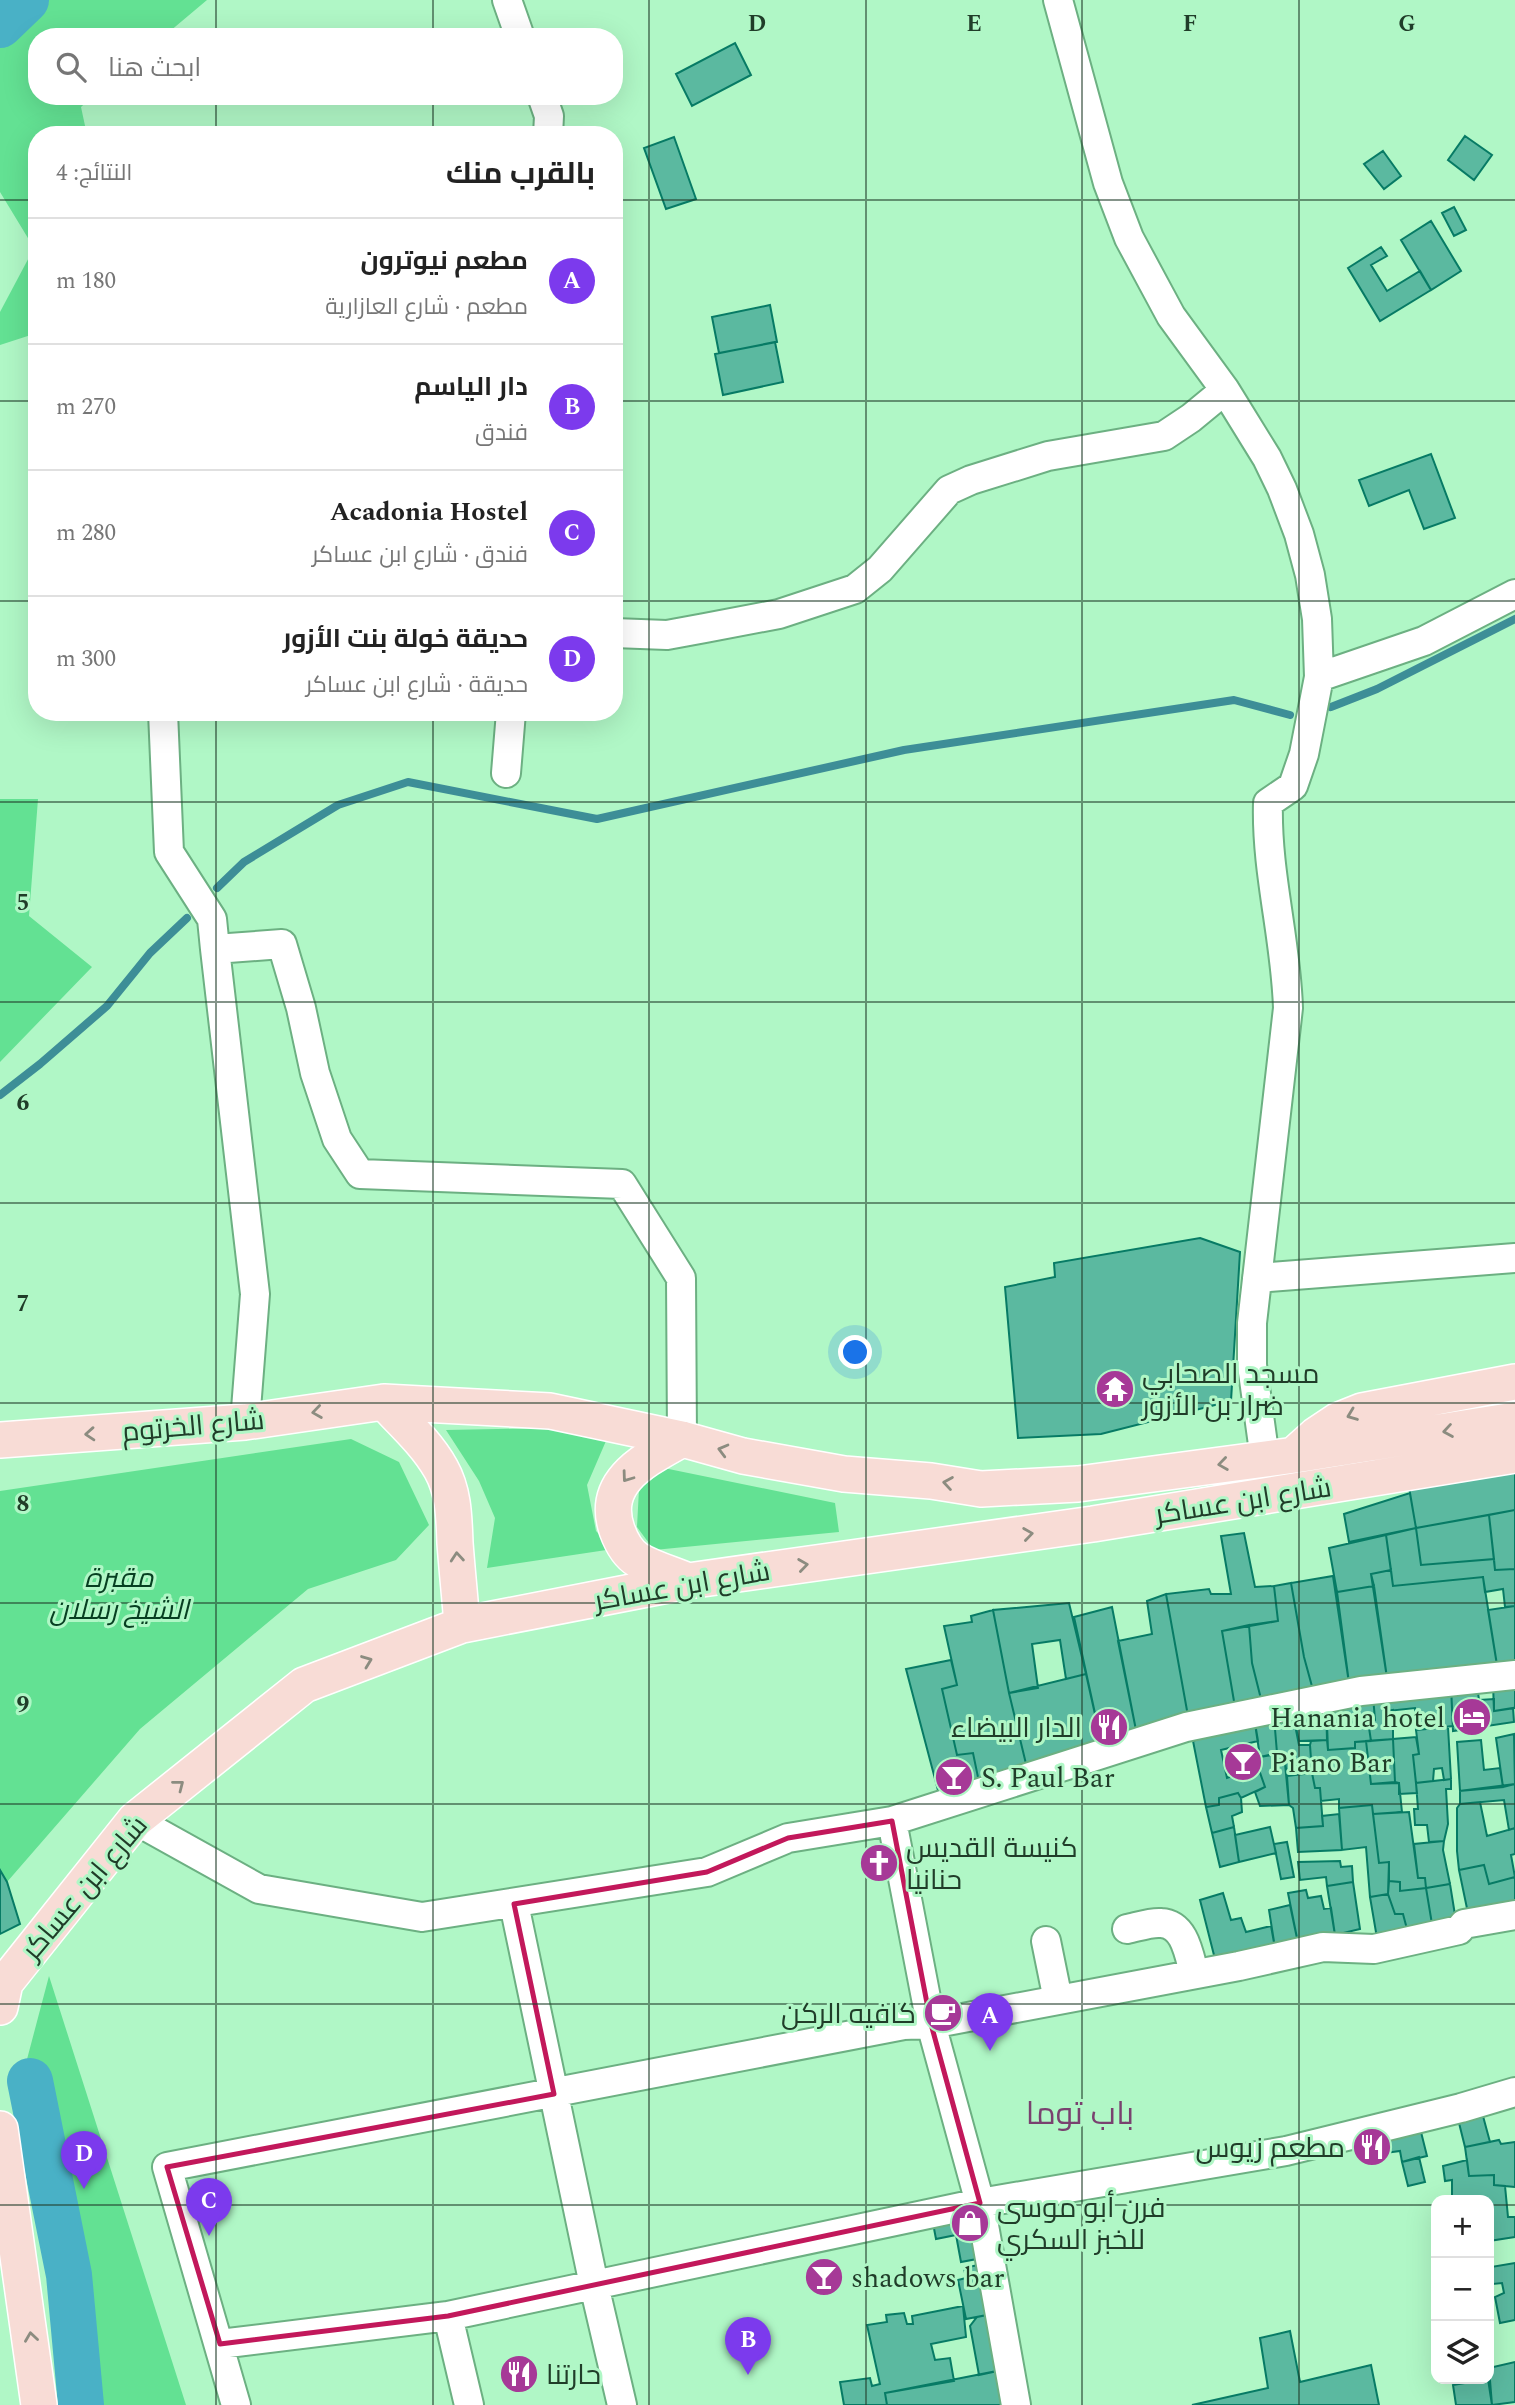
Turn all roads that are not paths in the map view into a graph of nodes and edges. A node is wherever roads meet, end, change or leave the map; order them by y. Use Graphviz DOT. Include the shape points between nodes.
graph roads {
  1 [pos="508,0"];
  2 [pos="1058,0"];
  3 [pos="517,28"];
  4 [pos="545,105"];
  5 [pos="548,126"];
  6 [pos="1225,390"];
  7 [pos="1515,594"];
  8 [pos="623,634"];
  9 [pos="1320,677"];
  10 [pos="163,721"];
  11 [pos="509,721"];
  12 [pos="506,773"];
  13 [pos="215,949"];
  14 [pos="1515,1258"];
  15 [pos="1257,1279"];
  16 [pos="1515,1382"];
  17 [pos="384,1402"];
  18 [pos="1515,1420"];
  19 [pos="246,1422"];
  20 [pos="682,1439"];
  21 [pos="0,1440"];
  22 [pos="1515,1455"];
  23 [pos="1280,1457"];
  24 [pos="688,1581"];
  25 [pos="462,1625"];
  26 [pos="1515,1675"];
  27 [pos="135,1820"];
  28 [pos="892,1821"];
  29 [pos="514,1904"];
  30 [pos="1515,1914"];
  31 [pos="1127,1929"];
  32 [pos="1046,1941"];
  33 [pos="1194,1973"];
  34 [pos="2,1992"];
  35 [pos="1058,2000"];
  36 [pos="931,2024"];
  37 [pos="1515,2092"];
  38 [pos="555,2094"];
  39 [pos="0,2129"];
  40 [pos="980,2203"];
  41 [pos="594,2286"];
  42 [pos="448,2315"];
  43 [pos="220,2344"];
  44 [pos="39,2405"];
  45 [pos="236,2405"];
  46 [pos="469,2405"];
  47 [pos="622,2405"];
  48 [pos="1016,2405"];
  1 -- 3 [label="street"];
  2 -- 6 [label="street" via="1108,183 1129,238 1171,316"];
  4 -- 5 [label="street"];
  6 -- 8 [label="street" via="1164,436 1048,456 949,490 880,569 855,589 779,614 667,635"];
  6 -- 9 [label="street" via="1272,468 1299,534 1317,619"];
  7 -- 9 [label="street" via="1424,641"];
  9 -- 15 [label="street" via="1293,786 1268,803 1287,1008"];
  10 -- 13 [label="street" via="169,852 212,919"];
  11 -- 12 [label="street"];
  13 -- 19 [label="street" via="255,1294"];
  13 -- 20 [label="street" via="282,944 337,1139 360,1174 622,1184 681,1278"];
  14 -- 15 [label="street"];
  15 -- 23 [label="street" via="1252,1365"];
  16 -- 23 [label="main road, one-way" via="1362,1411 1337,1421"];
  17 -- 19 [label="main road, شارع الخرتوم, one-way"];
  17 -- 20 [label="main road, شارع ابن عساكر" via="550,1411"];
  25 -- 17 [label="main road, one-way" via="456,1523 447,1482 440,1466"];
  18 -- 23 [label="main road, شارع ابن عساكر, one-way"];
  19 -- 21 [label="main road, شارع الخرتوم, one-way"];
  23 -- 20 [label="main road, شارع ابن عساكر, one-way" via="1079,1484 981,1489 844,1475"];
  20 -- 24 [label="main road, one-way" via="628,1473 614,1511 620,1538 637,1559"];
  24 -- 22 [label="main road, شارع ابن عساكر, one-way" via="1093,1524"];
  24 -- 25 [label="main road, شارع ابن عساكر"];
  27 -- 25 [label="main road, شارع ابن عساكر, one-way" via="304,1685"];
  26 -- 28 [label="street" via="1362,1690 1186,1727"];
  27 -- 29 [label="street" via="259,1889 422,1917"];
  27 -- 34 [label="main road, شارع ابن عساكر"];
  28 -- 29 [label="street" via="789,1838 707,1872"];
  28 -- 36 [label="street"];
  29 -- 38 [label="street"];
  30 -- 33 [label="street" via="1374,1950 1322,1947"];
  31 -- 33 [label="street" via="1163,1923 1178,1931 1186,1942"];
  32 -- 35 [label="street"];
  33 -- 35 [label="street"];
  35 -- 36 [label="street"];
  36 -- 38 [label="street" via="904,2025"];
  36 -- 40 [label="street"];
  37 -- 40 [label="street" via="1286,2151"];
  38 -- 41 [label="street"];
  38 -- 43 [label="street" via="167,2167"];
  44 -- 39 [label="main road, one-way"];
  40 -- 41 [label="street"];
  40 -- 48 [label="street"];
  41 -- 42 [label="street"];
  41 -- 47 [label="street"];
  42 -- 43 [label="street"];
  42 -- 46 [label="street"];
  43 -- 45 [label="street"];
}
